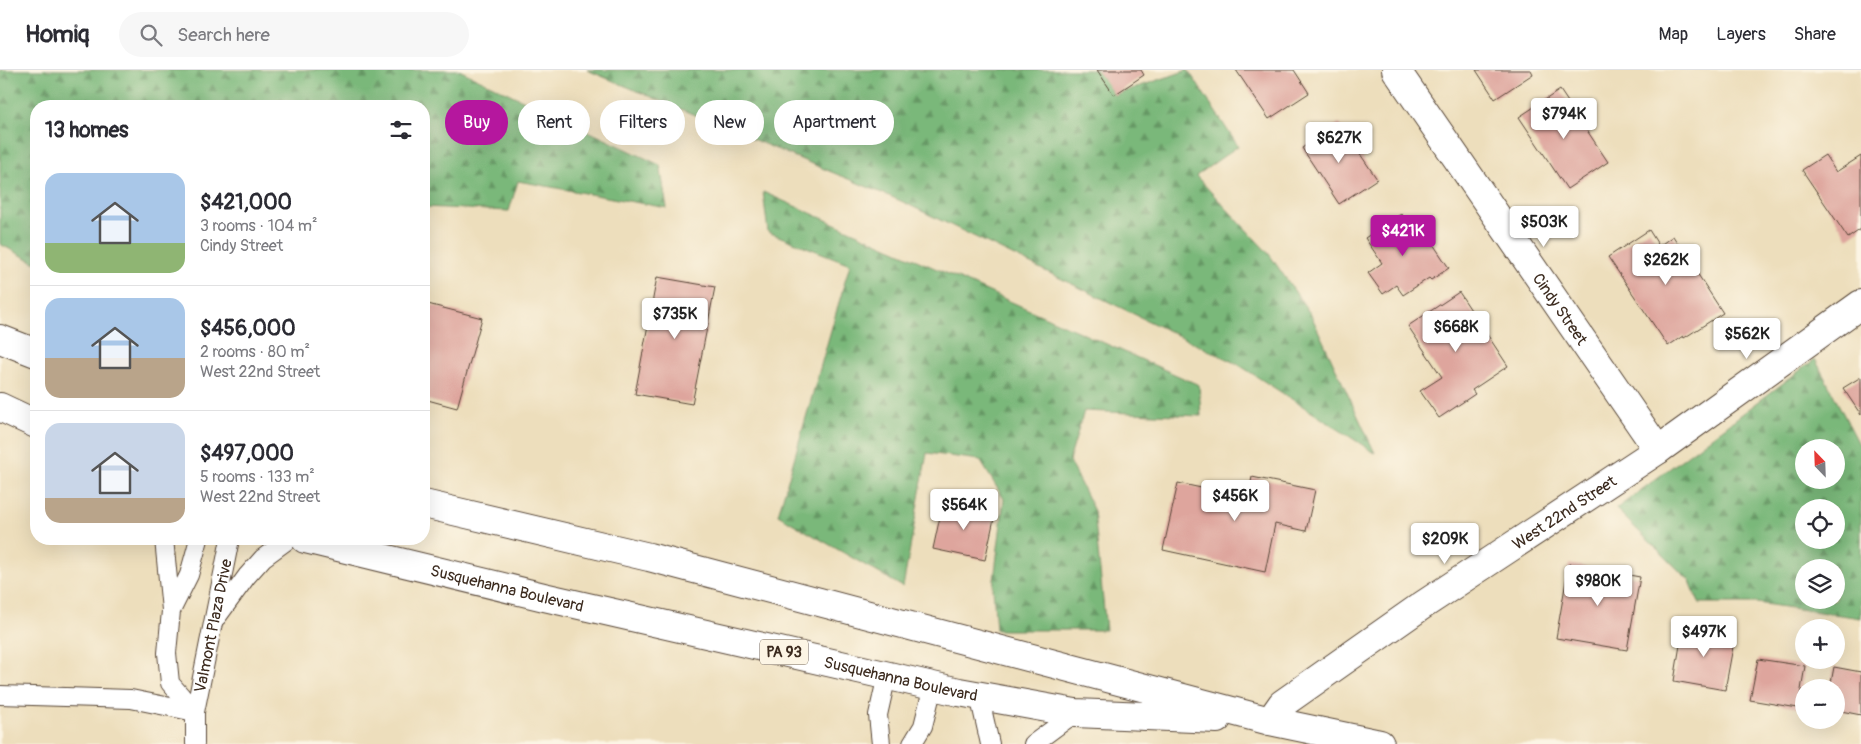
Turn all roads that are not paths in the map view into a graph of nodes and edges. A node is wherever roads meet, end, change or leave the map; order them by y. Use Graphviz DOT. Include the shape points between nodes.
graph roads {
  1 [pos="1396,70"];
  2 [pos="1861,304"];
  3 [pos="0,339"];
  4 [pos="30,351"];
  5 [pos="0,407"];
  6 [pos="30,421"];
  7 [pos="1658,450"];
  8 [pos="430,505"];
  9 [pos="165,545"];
  10 [pos="197,545"];
  11 [pos="229,545"];
  12 [pos="281,545"];
  13 [pos="330,545"];
  14 [pos="171,611"];
  15 [pos="213,622"];
  16 [pos="887,675"];
  17 [pos="933,686"];
  18 [pos="0,695"];
  19 [pos="979,695"];
  20 [pos="195,712"];
  21 [pos="1075,713"];
  22 [pos="1270,721"];
  23 [pos="195,744"];
  24 [pos="881,744"];
  25 [pos="912,744"];
  26 [pos="990,744"];
  27 [pos="1033,744"];
  28 [pos="1380,744"];
  1 -- 7 [label="main road, Cindy Street"];
  2 -- 7 [label="main road, West 22nd Street"];
  3 -- 4 [label="main road"];
  5 -- 6 [label="main road"];
  7 -- 22 [label="main road, West 22nd Street" via="1420,607 1282,704"];
  8 -- 22 [label="main road, Susquehanna Boulevard / PA 93" via="648,557"];
  9 -- 14 [label="lane"];
  10 -- 14 [label="lane, Valmont Plaza Drive" via="189,575"];
  11 -- 15 [label="lane, Valmont Plaza Drive"];
  12 -- 15 [label="lane" via="247,576"];
  13 -- 16 [label="main road, Susquehanna Boulevard / PA 93"];
  14 -- 20 [label="lane, Valmont Plaza Drive" via="167,653 170,683"];
  15 -- 20 [label="lane, Valmont Plaza Drive"];
  16 -- 17 [label="main road, Susquehanna Boulevard / PA 93"];
  16 -- 24 [label="lane" via="878,715"];
  17 -- 19 [label="main road, Susquehanna Boulevard / PA 93"];
  17 -- 25 [label="lane" via="923,726"];
  18 -- 20 [label="lane" via="131,699"];
  19 -- 21 [label="main road, Susquehanna Boulevard / PA 93"];
  19 -- 26 [label="lane"];
  20 -- 23 [label="lane, Valmont Plaza Drive"];
  21 -- 22 [label="main road, Susquehanna Boulevard / PA 93"];
  21 -- 27 [label="lane"];
  22 -- 28 [label="main road, Susquehanna Boulevard / PA 93"];
}
